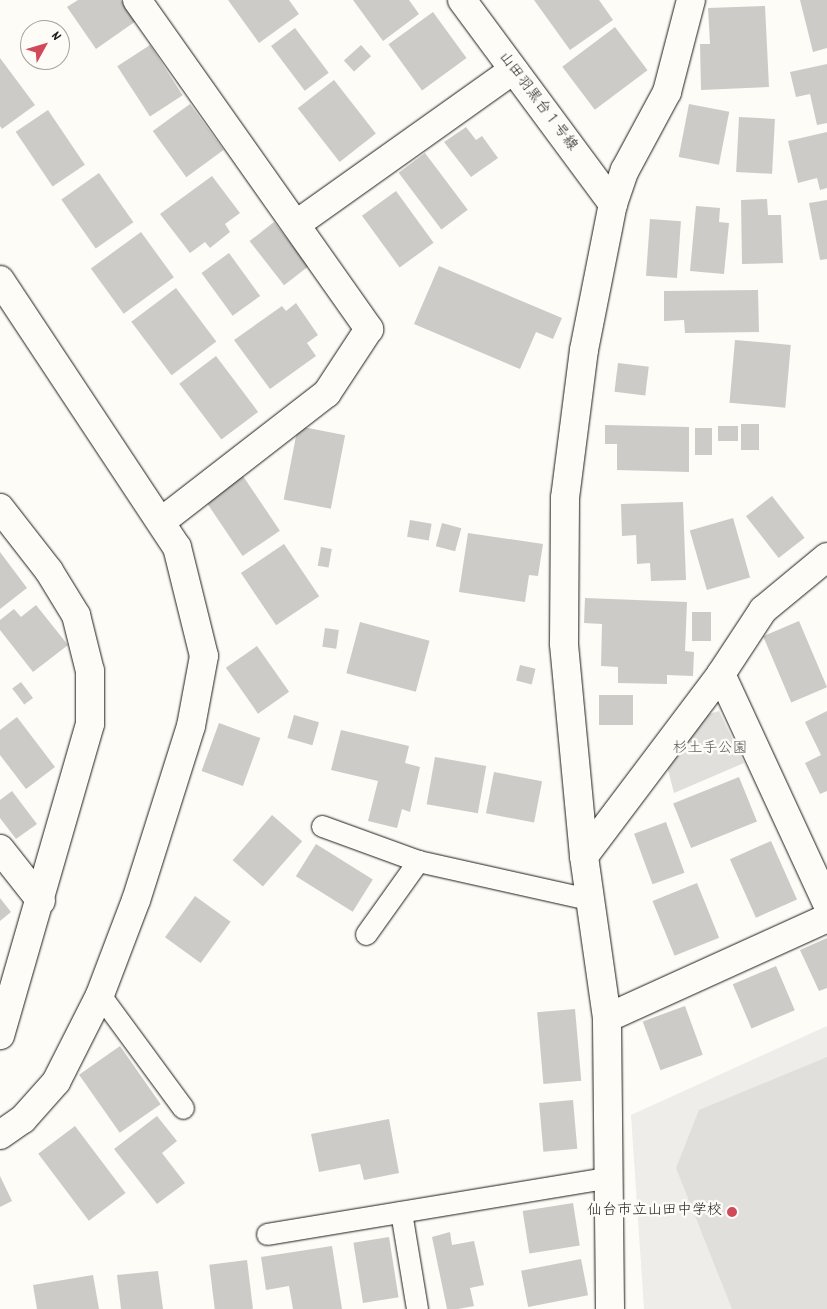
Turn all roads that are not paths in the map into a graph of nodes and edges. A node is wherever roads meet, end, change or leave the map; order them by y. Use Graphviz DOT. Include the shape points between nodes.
graph roads {
  1 [pos="137,0"];
  2 [pos="462,0"];
  3 [pos="691,0"];
  4 [pos="513,70"];
  5 [pos="613,204"];
  6 [pos="298,223"];
  7 [pos="0,280"];
  8 [pos="0,508"];
  9 [pos="162,520"];
  10 [pos="827,557"];
  11 [pos="721,674"];
  12 [pos="322,826"];
  13 [pos="0,849"];
  14 [pos="584,856"];
  15 [pos="418,861"];
  16 [pos="592,900"];
  17 [pos="40,901"];
  18 [pos="827,904"];
  19 [pos="827,918"];
  20 [pos="366,934"];
  21 [pos="100,995"];
  22 [pos="607,1018"];
  23 [pos="0,1035"];
  24 [pos="183,1108"];
  25 [pos="0,1135"];
  26 [pos="605,1178"];
  27 [pos="401,1212"];
  28 [pos="267,1234"];
  29 [pos="416,1309"];
  30 [pos="610,1309"];
  1 -- 6 [label="street"];
  2 -- 4 [label="street, 山田羽黒台１号線"];
  3 -- 5 [label="street" via="667,92 625,170"];
  4 -- 5 [label="street, 山田羽黒台１号線"];
  4 -- 6 [label="street"];
  5 -- 14 [label="street" via="584,350 565,498 564,643"];
  6 -- 9 [label="street" via="369,329 327,393"];
  7 -- 9 [label="street"];
  8 -- 17 [label="street" via="49,571 76,615 90,671 90,724"];
  9 -- 21 [label="street" via="178,548 192,595 204,656 191,726 136,900"];
  10 -- 11 [label="street" via="762,610"];
  11 -- 14 [label="street"];
  11 -- 18 [label="street"];
  12 -- 15 [label="lane"];
  13 -- 17 [label="street"];
  14 -- 16 [label="street"];
  15 -- 16 [label="lane"];
  15 -- 20 [label="lane"];
  16 -- 22 [label="street"];
  17 -- 23 [label="street"];
  19 -- 22 [label="street"];
  21 -- 24 [label="lane"];
  21 -- 25 [label="street" via="56,1082 23,1119"];
  22 -- 26 [label="street"];
  26 -- 27 [label="lane"];
  26 -- 30 [label="street"];
  27 -- 28 [label="lane"];
  27 -- 29 [label="lane"];
}
